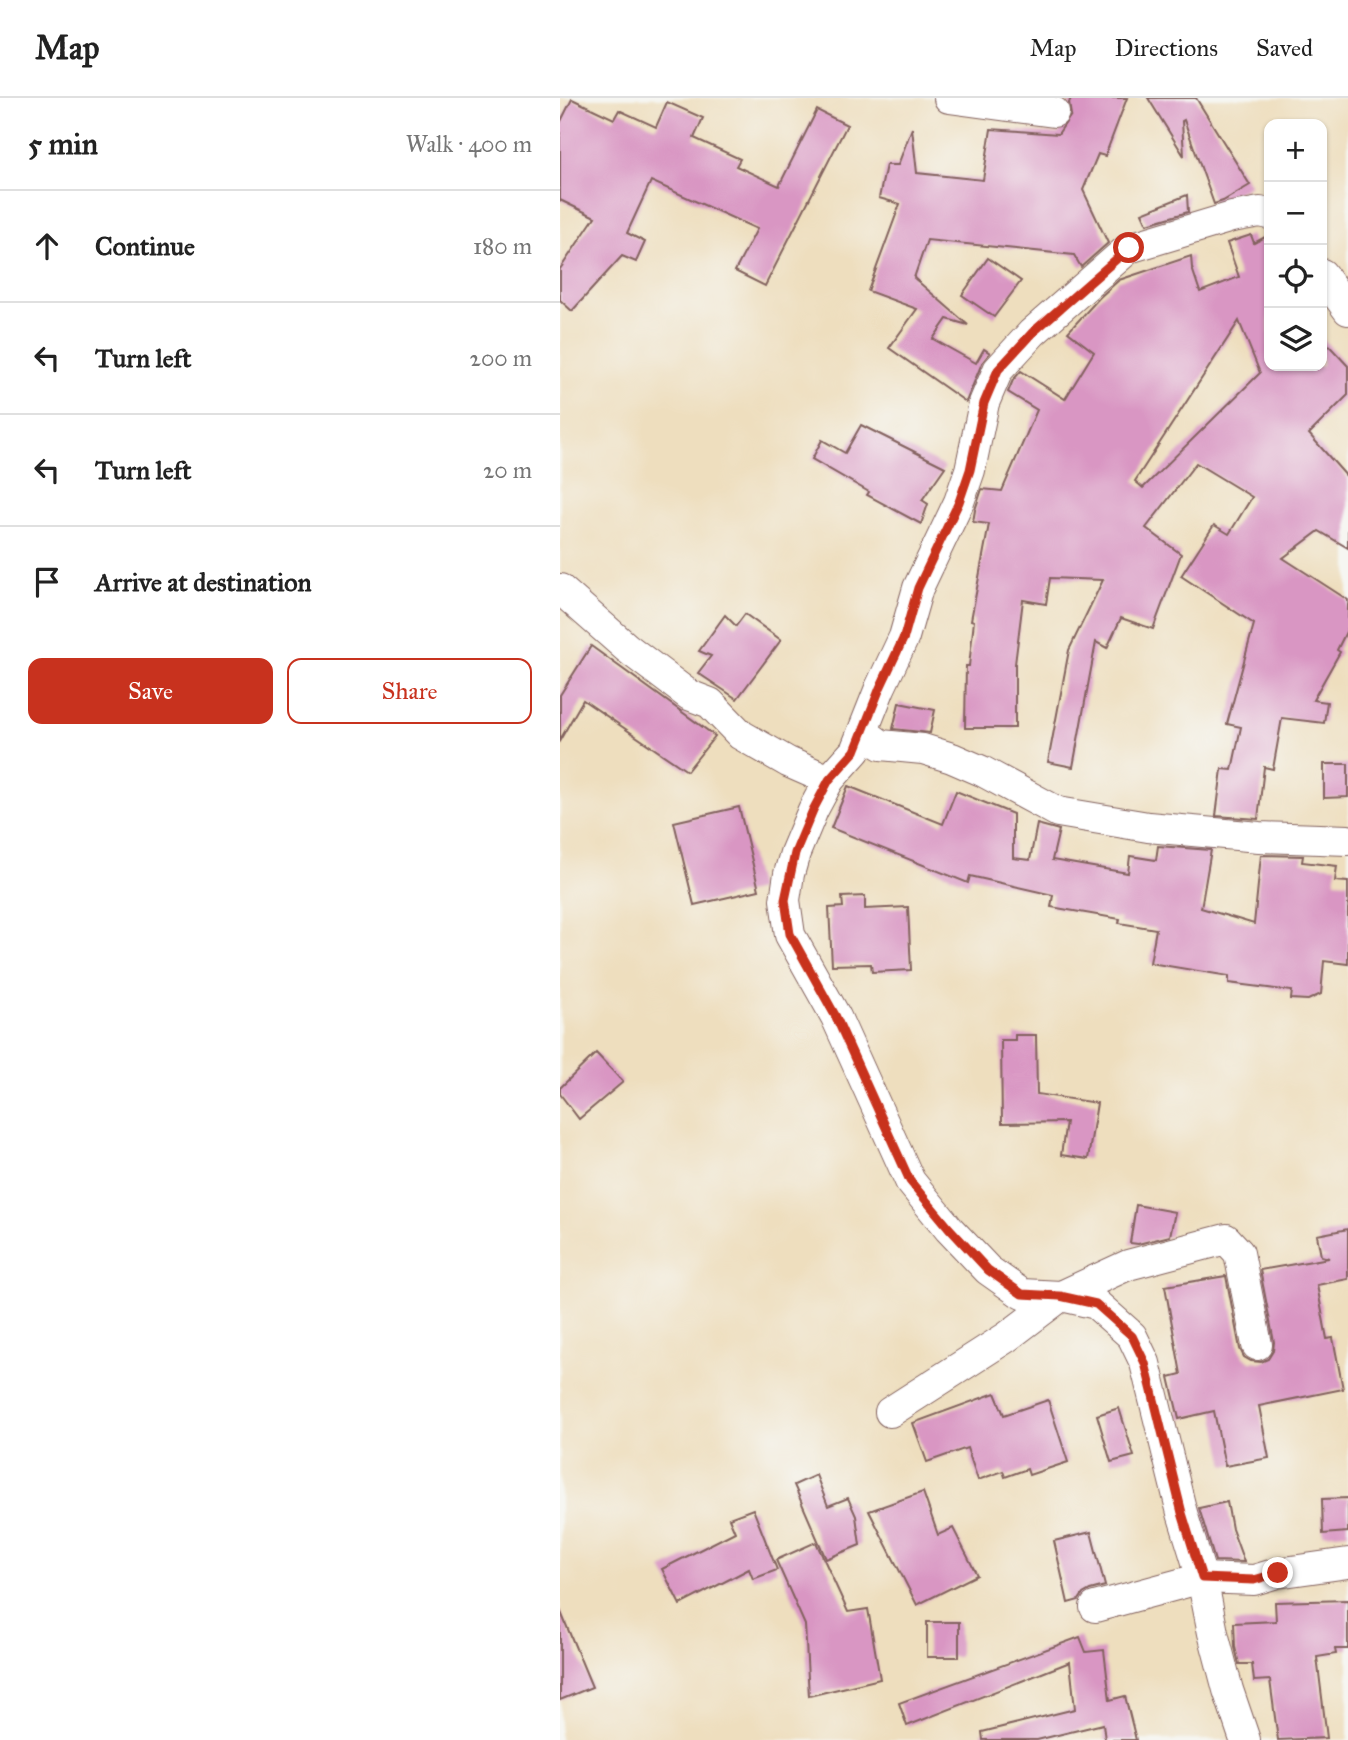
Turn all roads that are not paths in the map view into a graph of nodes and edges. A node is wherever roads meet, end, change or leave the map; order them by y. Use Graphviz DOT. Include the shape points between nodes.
graph roads {
  1 [pos="949,98"];
  2 [pos="1054,112"];
  3 [pos="1264,213"];
  4 [pos="1327,281"];
  5 [pos="1348,310"];
  6 [pos="560,589"];
  7 [pos="863,732"];
  8 [pos="829,780"];
  9 [pos="1348,839"];
  10 [pos="1060,1296"];
  11 [pos="1257,1345"];
  12 [pos="890,1412"];
  13 [pos="1348,1563"];
  14 [pos="1202,1578"];
  15 [pos="1095,1607"];
  16 [pos="1245,1740"];
  1 -- 2 [label="street"];
  3 -- 7 [label="street" via="1232,217 1129,248 1032,333 998,370 984,403 959,502 918,588 904,637"];
  4 -- 5 [label="street"];
  6 -- 8 [label="street" via="678,687 710,703 741,735"];
  7 -- 8 [label="street" via="855,751"];
  7 -- 9 [label="street" via="881,745 923,749 952,758 1058,812 1148,827"];
  8 -- 10 [label="street" via="789,874 785,900 790,934 836,1017 910,1181 988,1270 1022,1294"];
  10 -- 11 [label="street" via="1128,1265 1226,1239 1239,1253"];
  10 -- 12 [label="street" via="1007,1337"];
  10 -- 14 [label="street" via="1096,1304 1132,1336 1145,1363"];
  13 -- 14 [label="street" via="1254,1580"];
  14 -- 15 [label="street"];
  14 -- 16 [label="street" via="1216,1645"];
}
